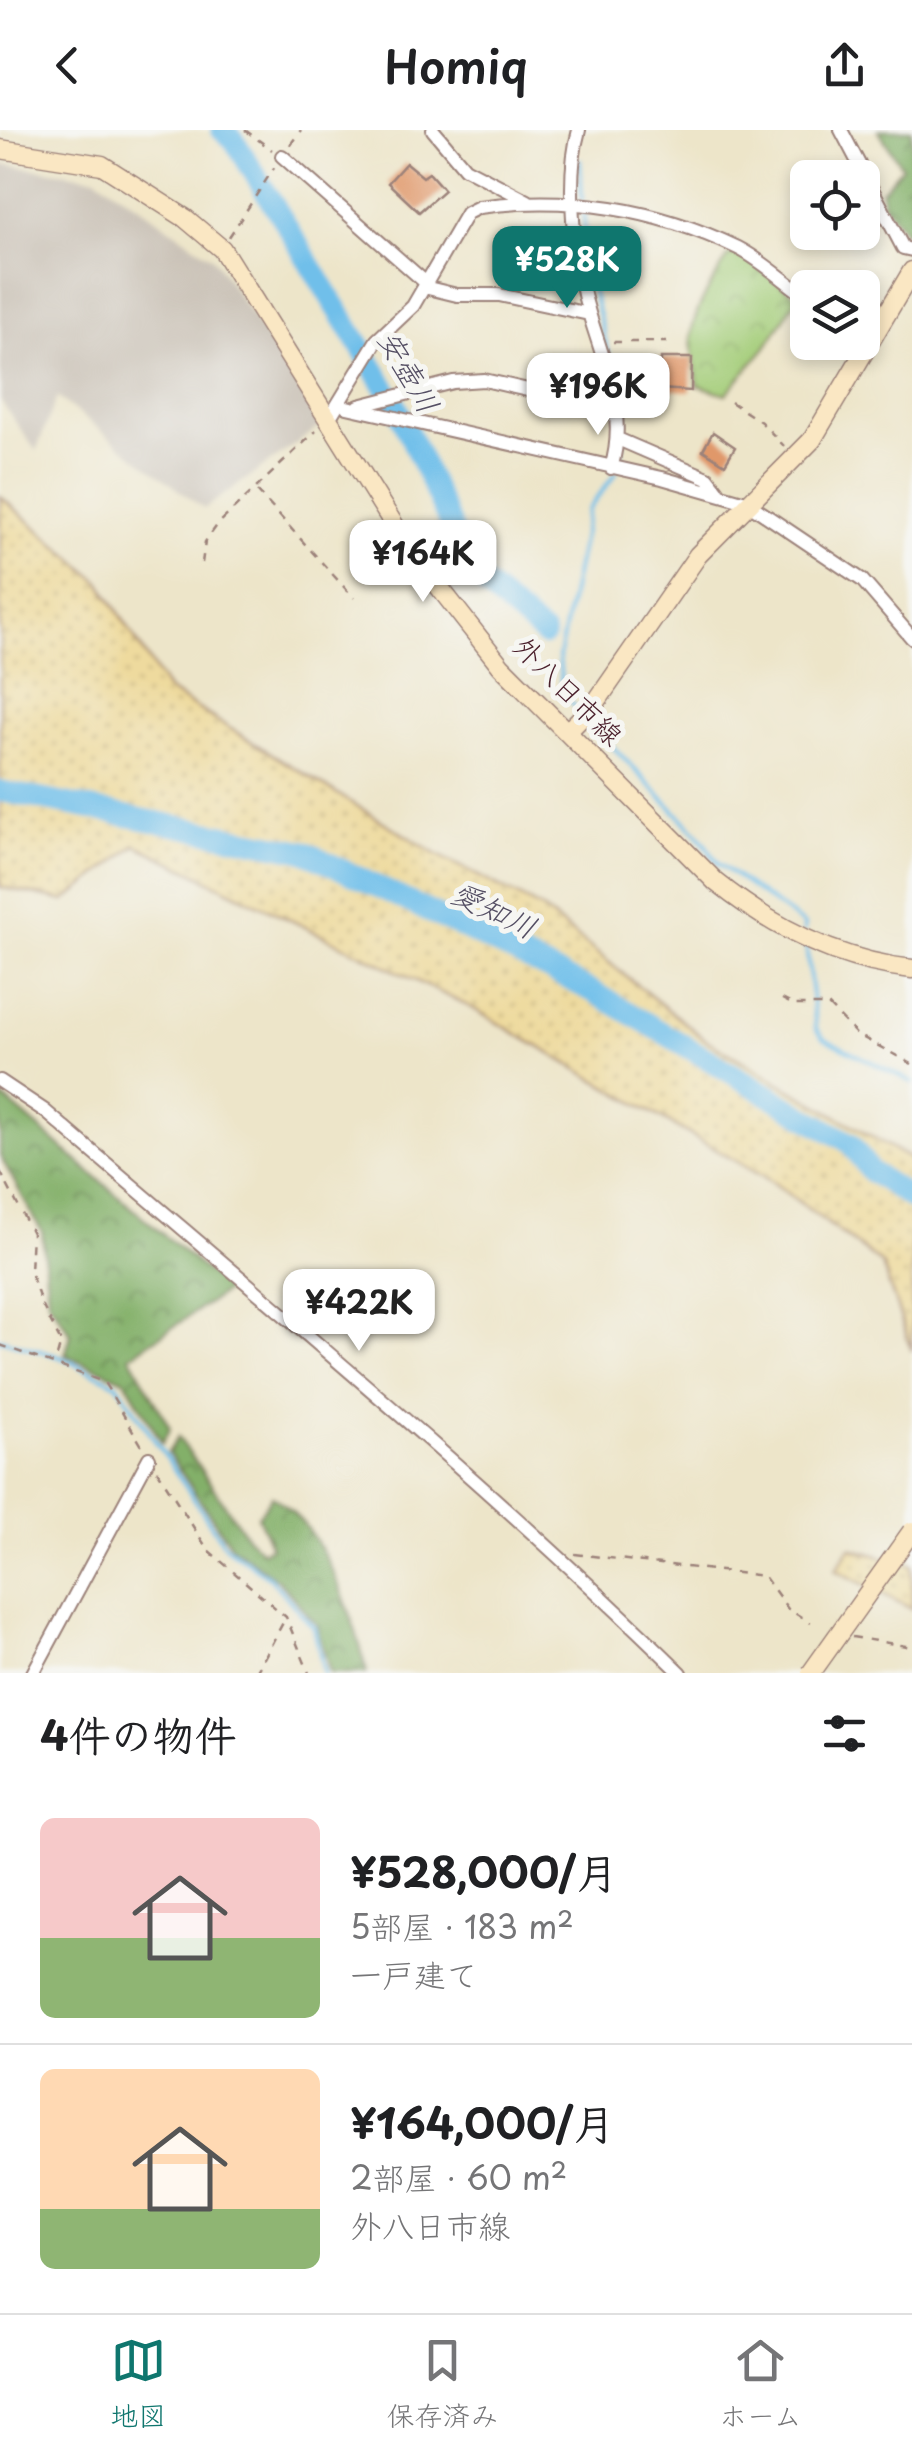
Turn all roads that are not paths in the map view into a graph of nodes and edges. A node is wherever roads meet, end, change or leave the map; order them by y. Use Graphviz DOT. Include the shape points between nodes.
graph roads {
  1 [pos="433,130"];
  2 [pos="579,130"];
  3 [pos="841,130"];
  4 [pos="0,149"];
  5 [pos="282,156"];
  6 [pos="575,203"];
  7 [pos="534,204"];
  8 [pos="912,250"];
  9 [pos="912,271"];
  10 [pos="425,285"];
  11 [pos="790,285"];
  12 [pos="589,314"];
  13 [pos="880,317"];
  14 [pos="854,360"];
  15 [pos="347,407"];
  16 [pos="615,410"];
  17 [pos="330,417"];
  18 [pos="620,440"];
  19 [pos="610,468"];
  20 [pos="720,493"];
  21 [pos="746,502"];
  22 [pos="912,638"];
  23 [pos="574,725"];
  24 [pos="912,969"];
  25 [pos="0,1081"];
  26 [pos="149,1458"];
  27 [pos="912,1531"];
  28 [pos="33,1673"];
  29 [pos="680,1673"];
  30 [pos="811,1673"];
  1 -- 7 [label="street" via="465,168"];
  2 -- 6 [label="street" via="572,154"];
  3 -- 8 [label="street" via="893,232"];
  4 -- 17 [label="main road, 外八日市線" via="102,165 222,248"];
  5 -- 10 [label="street"];
  6 -- 7 [label="street"];
  6 -- 11 [label="street" via="635,210 741,249"];
  6 -- 12 [label="street"];
  7 -- 10 [label="street" via="467,213"];
  9 -- 13 [label="main road"];
  10 -- 12 [label="street"];
  10 -- 17 [label="street" via="413,306 376,340"];
  12 -- 16 [label="street"];
  14 -- 21 [label="main road" via="812,440"];
  15 -- 16 [label="street" via="484,380"];
  15 -- 17 [label="street"];
  15 -- 19 [label="street"];
  16 -- 18 [label="street"];
  17 -- 23 [label="main road, 外八日市線" via="403,540 501,666"];
  18 -- 19 [label="street"];
  18 -- 20 [label="street" via="708,478"];
  19 -- 20 [label="street"];
  20 -- 21 [label="street"];
  21 -- 22 [label="street" via="862,580"];
  21 -- 23 [label="main road" via="698,555"];
  23 -- 24 [label="main road, 外八日市線" via="704,870 746,906 826,949"];
  25 -- 29 [label="street" via="58,1122 553,1552"];
  26 -- 28 [label="street"];
  27 -- 30 [label="main road, bridge"];
}
